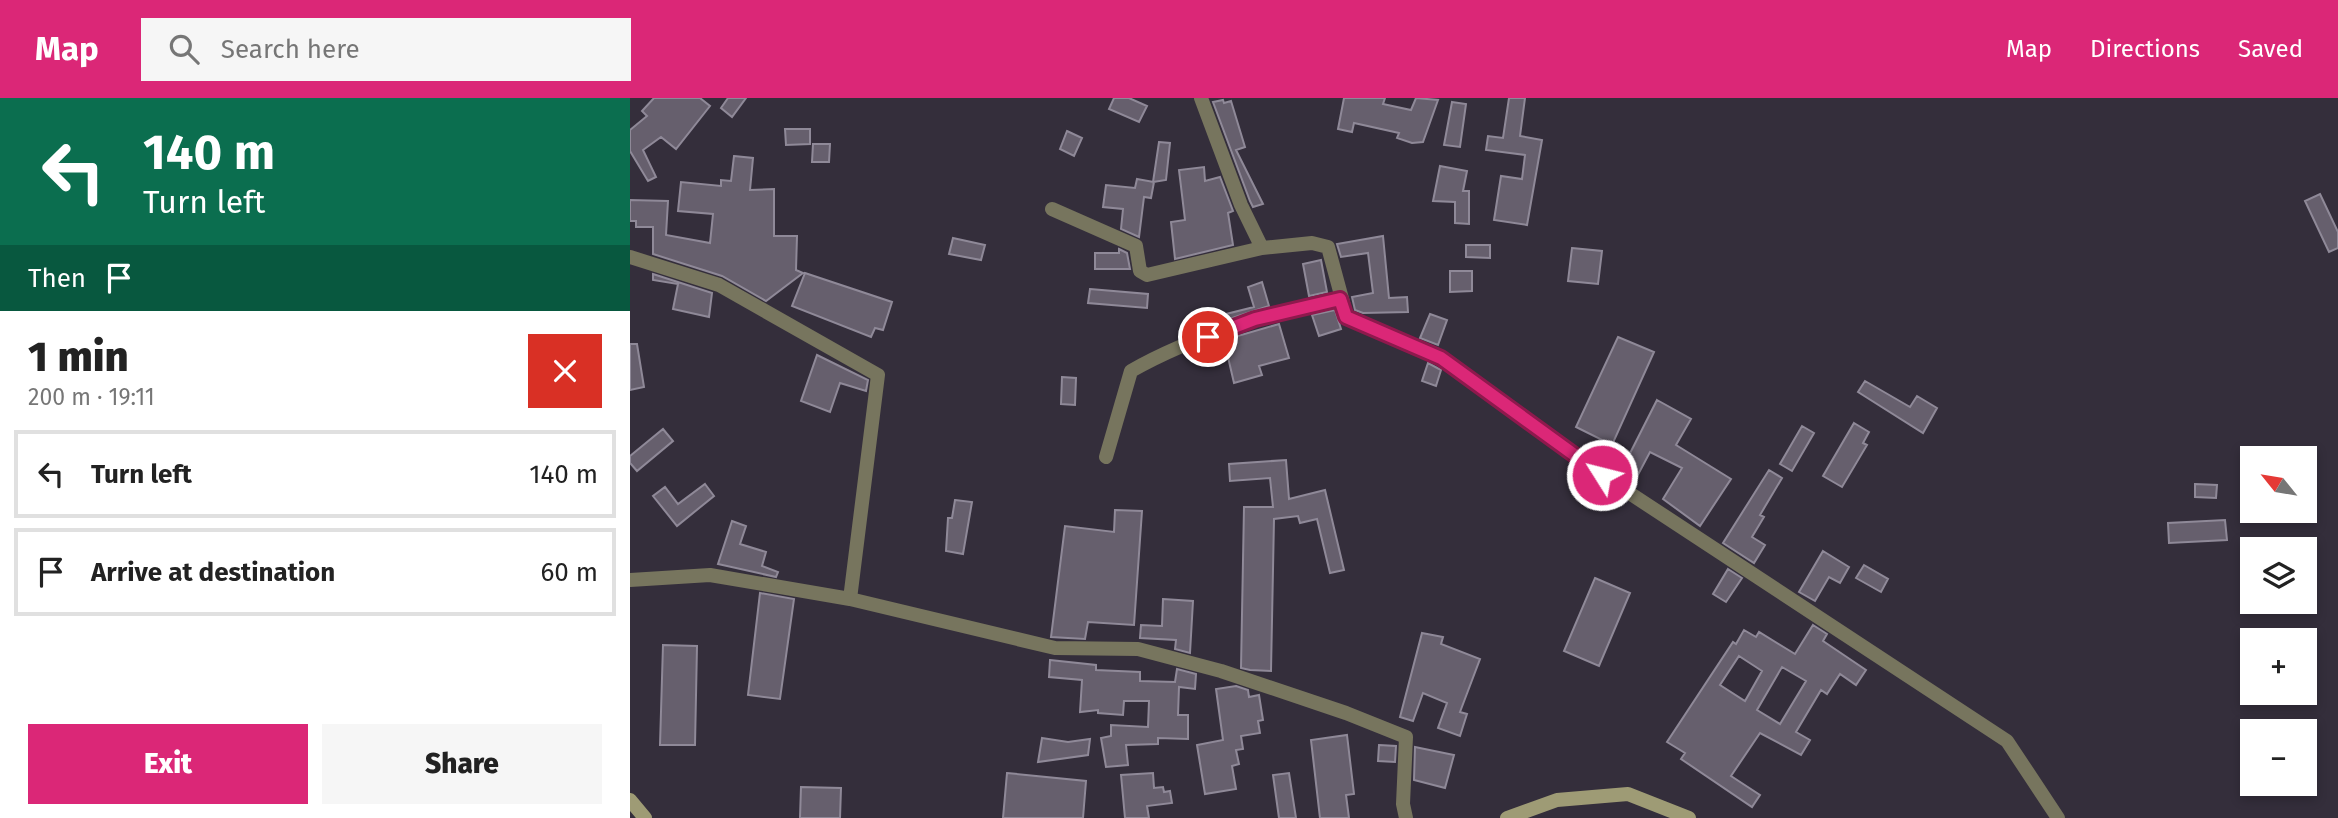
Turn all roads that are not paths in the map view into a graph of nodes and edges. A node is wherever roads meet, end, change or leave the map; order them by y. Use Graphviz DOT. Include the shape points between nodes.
graph roads {
  1 [pos="1201,98"];
  2 [pos="1052,209"];
  3 [pos="1262,248"];
  4 [pos="630,257"];
  5 [pos="1340,299"];
  6 [pos="1106,457"];
  7 [pos="630,580"];
  8 [pos="850,599"];
  9 [pos="630,800"];
  10 [pos="645,818"];
  11 [pos="1406,818"];
  12 [pos="1507,818"];
  13 [pos="1689,818"];
  14 [pos="2058,818"];
  1 -- 3 [label="street"];
  2 -- 3 [label="street" via="1136,246 1140,271 1147,275"];
  3 -- 5 [label="street" via="1312,243 1328,247"];
  4 -- 8 [label="street" via="719,285 878,375"];
  5 -- 6 [label="street" via="1255,319 1161,354 1131,371"];
  5 -- 14 [label="street" via="1346,317 1441,358 1602,475 2007,741"];
  7 -- 8 [label="street" via="709,575"];
  8 -- 11 [label="street" via="1055,648 1138,649 1346,713 1406,737"];
  9 -- 10 [label="street"];
  12 -- 13 [label="street" via="1557,800 1628,794"];
}
